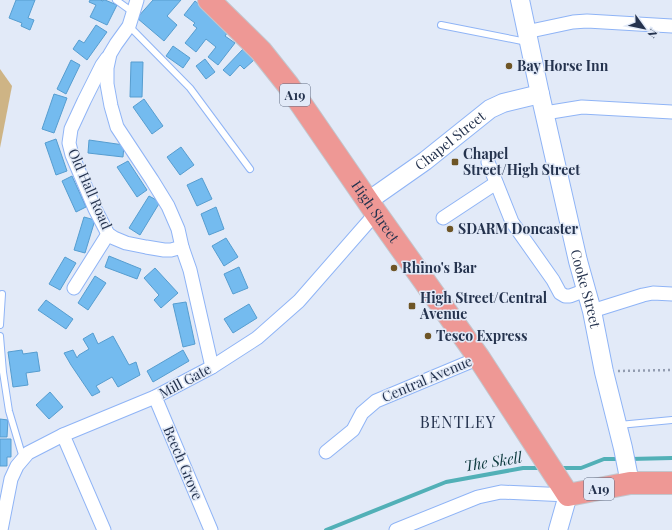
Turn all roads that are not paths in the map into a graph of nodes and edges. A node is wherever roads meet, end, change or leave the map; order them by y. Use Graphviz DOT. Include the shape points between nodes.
graph roads {
  1 [pos="116,0"];
  2 [pos="138,0"];
  3 [pos="209,0"];
  4 [pos="520,0"];
  5 [pos="134,13"];
  6 [pos="441,25"];
  7 [pos="128,26"];
  8 [pos="672,26"];
  9 [pos="527,37"];
  10 [pos="110,54"];
  11 [pos="540,94"];
  12 [pos="672,112"];
  13 [pos="545,113"];
  14 [pos="488,162"];
  15 [pos="250,169"];
  16 [pos="496,183"];
  17 [pos="372,207"];
  18 [pos="443,218"];
  19 [pos="108,234"];
  20 [pos="182,247"];
  21 [pos="74,288"];
  22 [pos="586,290"];
  23 [pos="2,294"];
  24 [pos="672,294"];
  25 [pos="592,311"];
  26 [pos="0,325"];
  27 [pos="0,336"];
  28 [pos="479,358"];
  29 [pos="212,367"];
  30 [pos="155,397"];
  31 [pos="672,420"];
  32 [pos="617,425"];
  33 [pos="63,435"];
  34 [pos="326,452"];
  35 [pos="24,458"];
  36 [pos="629,475"];
  37 [pos="672,483"];
  38 [pos="568,495"];
  39 [pos="1,530"];
  40 [pos="104,530"];
  41 [pos="211,530"];
  42 [pos="396,530"];
  43 [pos="558,530"];
  1 -- 5 [label="lane"];
  2 -- 5 [label="street, Old Hall Road"];
  3 -- 17 [label="highway, High Street / A19" via="270,62"];
  4 -- 9 [label="street, Cooke Street"];
  5 -- 7 [label="street, Old Hall Road"];
  6 -- 9 [label="lane"];
  7 -- 10 [label="street, Old Hall Road"];
  7 -- 15 [label="lane" via="190,88"];
  8 -- 9 [label="street" via="572,22"];
  9 -- 11 [label="street, Cooke Street"];
  10 -- 19 [label="street, Old Hall Road" via="102,65 71,129 69,143 95,209"];
  10 -- 20 [label="street, Old Hall Road" via="107,84 117,127 168,206 178,229"];
  11 -- 13 [label="street, Cooke Street"];
  11 -- 17 [label="street, Chapel Street" via="503,103 490,109"];
  12 -- 13 [label="street" via="582,107"];
  13 -- 22 [label="street, Cooke Street"];
  14 -- 16 [label="street"];
  16 -- 18 [label="street"];
  16 -- 22 [label="street" via="512,222 560,293 570,296"];
  17 -- 28 [label="highway, High Street / A19"];
  17 -- 29 [label="street, Mill Gate" via="299,301 257,338"];
  19 -- 20 [label="street, Old Hall Road" via="126,243 146,247 164,250"];
  19 -- 21 [label="street"];
  20 -- 29 [label="street, Old Hall Road" via="190,270"];
  22 -- 25 [label="street, Cooke Street"];
  23 -- 26 [label="lane"];
  24 -- 25 [label="street" via="643,295"];
  25 -- 32 [label="street, Cooke Street"];
  27 -- 35 [label="lane" via="9,411"];
  28 -- 34 [label="street, Central Avenue" via="376,401 362,413 353,430"];
  28 -- 38 [label="highway, High Street / A19"];
  29 -- 30 [label="street, Mill Gate"];
  30 -- 33 [label="street, Mill Gate"];
  30 -- 41 [label="street, Beech Grove"];
  31 -- 32 [label="lane"];
  32 -- 36 [label="street, Cooke Street"];
  33 -- 35 [label="street, Mill Gate" via="28,453"];
  33 -- 40 [label="street"];
  35 -- 39 [label="street, Mill Gate" via="11,479"];
  36 -- 37 [label="highway, A19"];
  36 -- 38 [label="highway, A19"];
  38 -- 42 [label="street" via="501,492 478,497"];
  38 -- 43 [label="street"];
}
